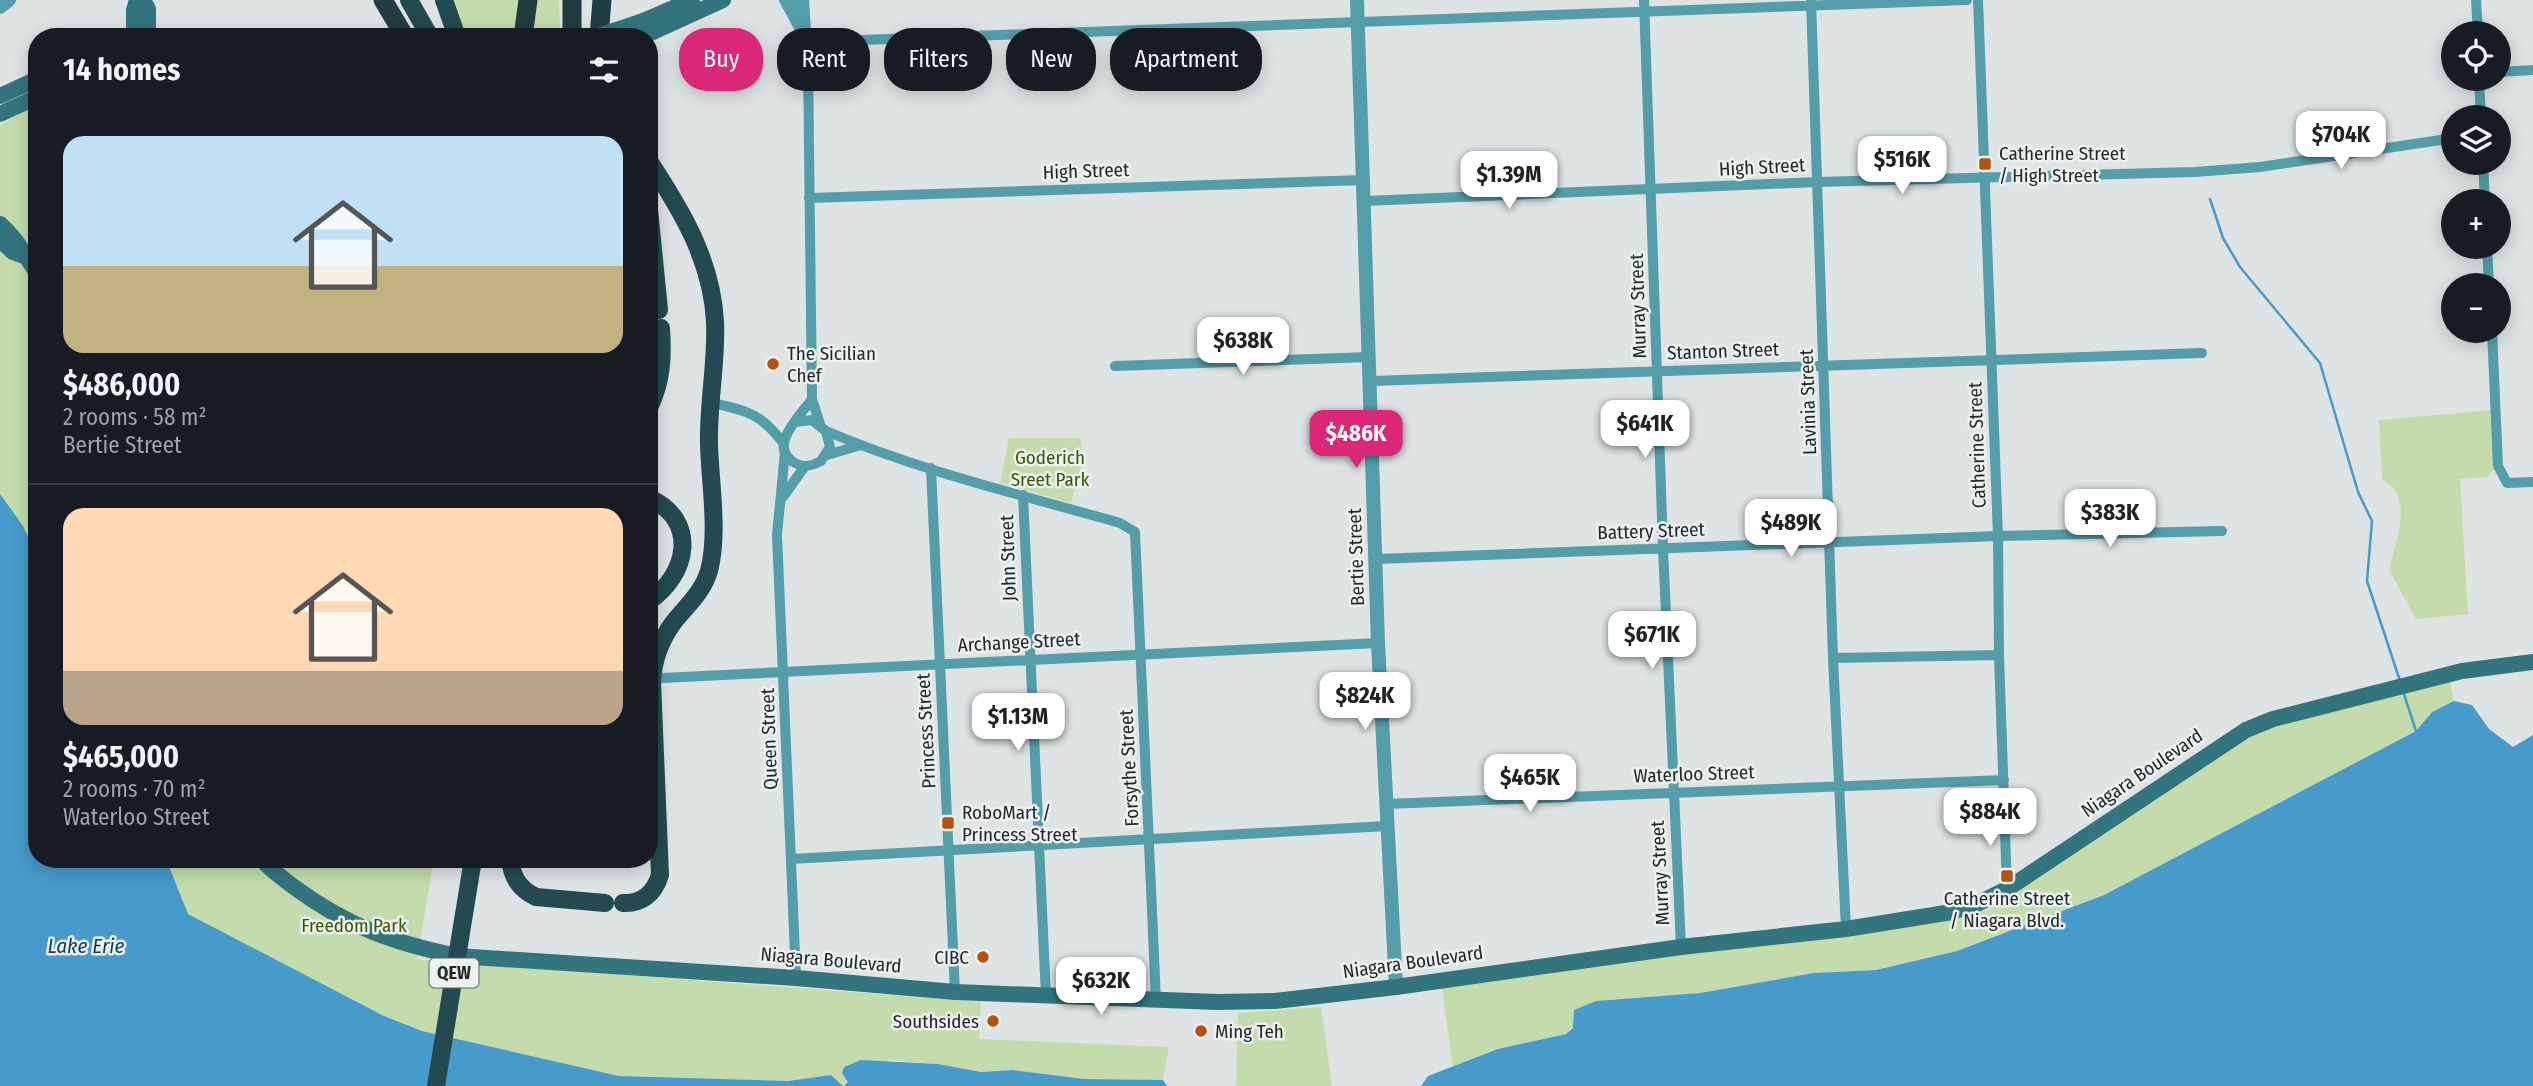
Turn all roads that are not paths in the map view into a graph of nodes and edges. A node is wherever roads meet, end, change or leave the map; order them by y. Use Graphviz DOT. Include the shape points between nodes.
graph roads {
  1 [pos="9,0"];
  2 [pos="138,0"];
  3 [pos="143,0"];
  4 [pos="383,0"];
  5 [pos="409,0"];
  6 [pos="444,0"];
  7 [pos="528,0"];
  8 [pos="572,0"];
  9 [pos="603,0"];
  10 [pos="611,0"];
  11 [pos="692,0"];
  12 [pos="723,0"];
  13 [pos="784,0"];
  14 [pos="796,0"];
  15 [pos="804,0"];
  16 [pos="1357,0"];
  17 [pos="1967,0"];
  18 [pos="1978,0"];
  19 [pos="2476,0"];
  20 [pos="1811,2"];
  21 [pos="1644,5"];
  22 [pos="0,7"];
  23 [pos="1357,20"];
  24 [pos="2477,21"];
  25 [pos="134,28"];
  26 [pos="148,28"];
  27 [pos="400,28"];
  28 [pos="425,28"];
  29 [pos="454,28"];
  30 [pos="524,28"];
  31 [pos="572,28"];
  32 [pos="603,28"];
  33 [pos="604,28"];
  34 [pos="645,28"];
  35 [pos="646,28"];
  36 [pos="799,28"];
  37 [pos="803,28"];
  38 [pos="805,28"];
  39 [pos="870,39"];
  40 [pos="2533,70"];
  41 [pos="2511,71"];
  42 [pos="28,83"];
  43 [pos="807,91"];
  44 [pos="0,96"];
  45 [pos="28,101"];
  46 [pos="0,114"];
  47 [pos="2441,140"];
  48 [pos="658,175"];
  49 [pos="1986,178"];
  50 [pos="1363,180"];
  51 [pos="1817,181"];
  52 [pos="1652,189"];
  53 [pos="809,198"];
  54 [pos="1365,201"];
  55 [pos="0,224"];
  56 [pos="0,240"];
  57 [pos="24,256"];
  58 [pos="28,261"];
  59 [pos="658,299"];
  60 [pos="2492,343"];
  61 [pos="2202,353"];
  62 [pos="1370,357"];
  63 [pos="1992,359"];
  64 [pos="1825,365"];
  65 [pos="1115,366"];
  66 [pos="1658,371"];
  67 [pos="1371,381"];
  68 [pos="658,389"];
  69 [pos="812,399"];
  70 [pos="709,402"];
  71 [pos="768,423"];
  72 [pos="794,424"];
  73 [pos="823,427"];
  74 [pos="861,445"];
  75 [pos="785,448"];
  76 [pos="827,455"];
  77 [pos="805,466"];
  78 [pos="931,468"];
  79 [pos="2533,482"];
  80 [pos="1023,495"];
  81 [pos="781,500"];
  82 [pos="658,503"];
  83 [pos="2222,531"];
  84 [pos="1998,536"];
  85 [pos="1830,542"];
  86 [pos="1663,548"];
  87 [pos="1376,559"];
  88 [pos="658,594"];
  89 [pos="1378,643"];
  90 [pos="658,650"];
  91 [pos="1141,654"];
  92 [pos="1998,655"];
  93 [pos="1833,658"];
  94 [pos="1029,659"];
  95 [pos="2533,662"];
  96 [pos="940,663"];
  97 [pos="784,671"];
  98 [pos="662,678"];
  99 [pos="2004,780"];
  100 [pos="1840,786"];
  101 [pos="1673,792"];
  102 [pos="1386,803"];
  103 [pos="658,818"];
  104 [pos="1387,826"];
  105 [pos="1150,841"];
  106 [pos="1039,846"];
  107 [pos="949,851"];
  108 [pos="791,859"];
  109 [pos="269,868"];
  110 [pos="472,868"];
  111 [pos="512,868"];
  112 [pos="2007,888"];
  113 [pos="1846,929"];
  114 [pos="1681,947"];
  115 [pos="796,978"];
  116 [pos="1396,987"];
  117 [pos="955,992"];
  118 [pos="1046,997"];
  119 [pos="1156,1000"];
  120 [pos="436,1086"];
  1 -- 22 [label="street"];
  2 -- 25 [label="main road"];
  3 -- 26 [label="main road"];
  4 -- 27 [label="highway"];
  5 -- 28 [label="highway"];
  6 -- 29 [label="highway"];
  7 -- 30 [label="highway"];
  8 -- 31 [label="highway"];
  9 -- 32 [label="highway"];
  10 -- 33 [label="highway"];
  11 -- 34 [label="main road"];
  12 -- 35 [label="main road"];
  13 -- 36 [label="street"];
  14 -- 37 [label="street"];
  15 -- 38 [label="street"];
  16 -- 23 [label="street, Bertie Street"];
  17 -- 20 [label="street"];
  18 -- 49 [label="street, Catherine Street"];
  19 -- 24 [label="street"];
  20 -- 21 [label="street"];
  20 -- 51 [label="street, Lavinia Street"];
  21 -- 23 [label="street"];
  21 -- 52 [label="street, Murray Street"];
  23 -- 39 [label="street"];
  23 -- 50 [label="street, Bertie Street"];
  40 -- 41 [label="street"];
  42 -- 44 [label="main road"];
  43 -- 53 [label="street"];
  45 -- 46 [label="main road"];
  47 -- 49 [label="street, High Street" via="2260,167"];
  48 -- 70 [label="highway" via="697,243 712,294 715,323"];
  49 -- 51 [label="street, High Street"];
  49 -- 63 [label="street, Catherine Street"];
  50 -- 53 [label="street, High Street"];
  50 -- 54 [label="street, Bertie Street"];
  51 -- 52 [label="street, High Street"];
  51 -- 64 [label="street, Lavinia Street"];
  52 -- 54 [label="street, High Street"];
  52 -- 66 [label="street, Murray Street"];
  53 -- 69 [label="street"];
  54 -- 62 [label="street, Bertie Street"];
  55 -- 57 [label="main road" via="20,244"];
  56 -- 57 [label="main road"];
  57 -- 58 [label="main road"];
  59 -- 68 [label="highway" via="662,368"];
  60 -- 79 [label="street" via="2498,466 2507,483"];
  61 -- 63 [label="street, Stanton Street"];
  62 -- 65 [label="street"];
  62 -- 67 [label="street, Bertie Street"];
  63 -- 64 [label="street, Stanton Street"];
  63 -- 84 [label="street, Catherine Street"];
  64 -- 66 [label="street, Stanton Street"];
  64 -- 85 [label="street, Lavinia Street"];
  66 -- 67 [label="street, Stanton Street"];
  66 -- 86 [label="street, Murray Street"];
  67 -- 87 [label="street, Bertie Street"];
  69 -- 72 [label="street"];
  69 -- 73 [label="street"];
  70 -- 71 [label="street"];
  70 -- 90 [label="highway" via="711,563 698,594"];
  71 -- 72 [label="street"];
  71 -- 75 [label="street"];
  72 -- 73 [label="street" via="804,420"];
  72 -- 75 [label="street" via="785,433"];
  73 -- 74 [label="street"];
  73 -- 76 [label="street" via="830,447"];
  74 -- 76 [label="street"];
  74 -- 78 [label="street"];
  75 -- 77 [label="street" via="797,464"];
  75 -- 81 [label="street, Queen Street"];
  76 -- 77 [label="street"];
  77 -- 81 [label="street, Queen Street"];
  78 -- 80 [label="street"];
  78 -- 96 [label="street, Princess Street"];
  80 -- 91 [label="street, Forsythe Street" via="1120,523 1135,532"];
  80 -- 94 [label="street, John Street"];
  81 -- 97 [label="street, Queen Street" via="777,535"];
  82 -- 88 [label="highway" via="671,513 683,545 673,579"];
  83 -- 84 [label="street, Battery Street"];
  84 -- 85 [label="street, Battery Street"];
  84 -- 92 [label="street, Catherine Street"];
  85 -- 86 [label="street, Battery Street"];
  85 -- 93 [label="street, Lavinia Street"];
  86 -- 87 [label="street, Battery Street"];
  86 -- 101 [label="street, Murray Street"];
  87 -- 89 [label="street, Bertie Street"];
  89 -- 91 [label="street, Archange Street"];
  89 -- 102 [label="street, Bertie Street"];
  91 -- 94 [label="street, Archange Street"];
  91 -- 105 [label="street, Forsythe Street"];
  92 -- 93 [label="street"];
  92 -- 99 [label="street, Catherine Street"];
  93 -- 100 [label="street, Lavinia Street"];
  94 -- 96 [label="street, Archange Street"];
  94 -- 106 [label="street, John Street"];
  95 -- 112 [label="main road, Niagara Boulevard" via="2462,671 2246,730"];
  96 -- 97 [label="street, Archange Street"];
  96 -- 107 [label="street, Princess Street"];
  97 -- 98 [label="street, Archange Street"];
  97 -- 108 [label="street, Queen Street"];
  99 -- 100 [label="street, Waterloo Street"];
  99 -- 112 [label="street, Catherine Street"];
  100 -- 101 [label="street, Waterloo Street"];
  100 -- 113 [label="street, Lavinia Street"];
  101 -- 102 [label="street, Waterloo Street"];
  101 -- 114 [label="street, Murray Street"];
  102 -- 104 [label="street, Bertie Street"];
  103 -- 111 [label="highway" via="660,876 646,898 635,902 536,897 516,882"];
  104 -- 105 [label="street"];
  104 -- 116 [label="street, Bertie Street"];
  105 -- 106 [label="street"];
  105 -- 119 [label="street, Forsythe Street"];
  106 -- 107 [label="street"];
  106 -- 118 [label="street, John Street"];
  107 -- 108 [label="street"];
  107 -- 117 [label="street, Princess Street"];
  108 -- 115 [label="street, Queen Street"];
  109 -- 115 [label="main road, Niagara Boulevard" via="361,929 413,947 457,956"];
  110 -- 120 [label="highway, QEW, bridge"];
  112 -- 113 [label="main road, Niagara Boulevard" via="1952,912"];
  113 -- 114 [label="main road, Niagara Boulevard"];
  114 -- 116 [label="main road, Niagara Boulevard"];
  115 -- 117 [label="main road, Niagara Boulevard"];
  116 -- 119 [label="main road, Niagara Boulevard" via="1275,1001"];
  117 -- 118 [label="main road, Niagara Boulevard"];
  118 -- 119 [label="main road, Niagara Boulevard"];
}
